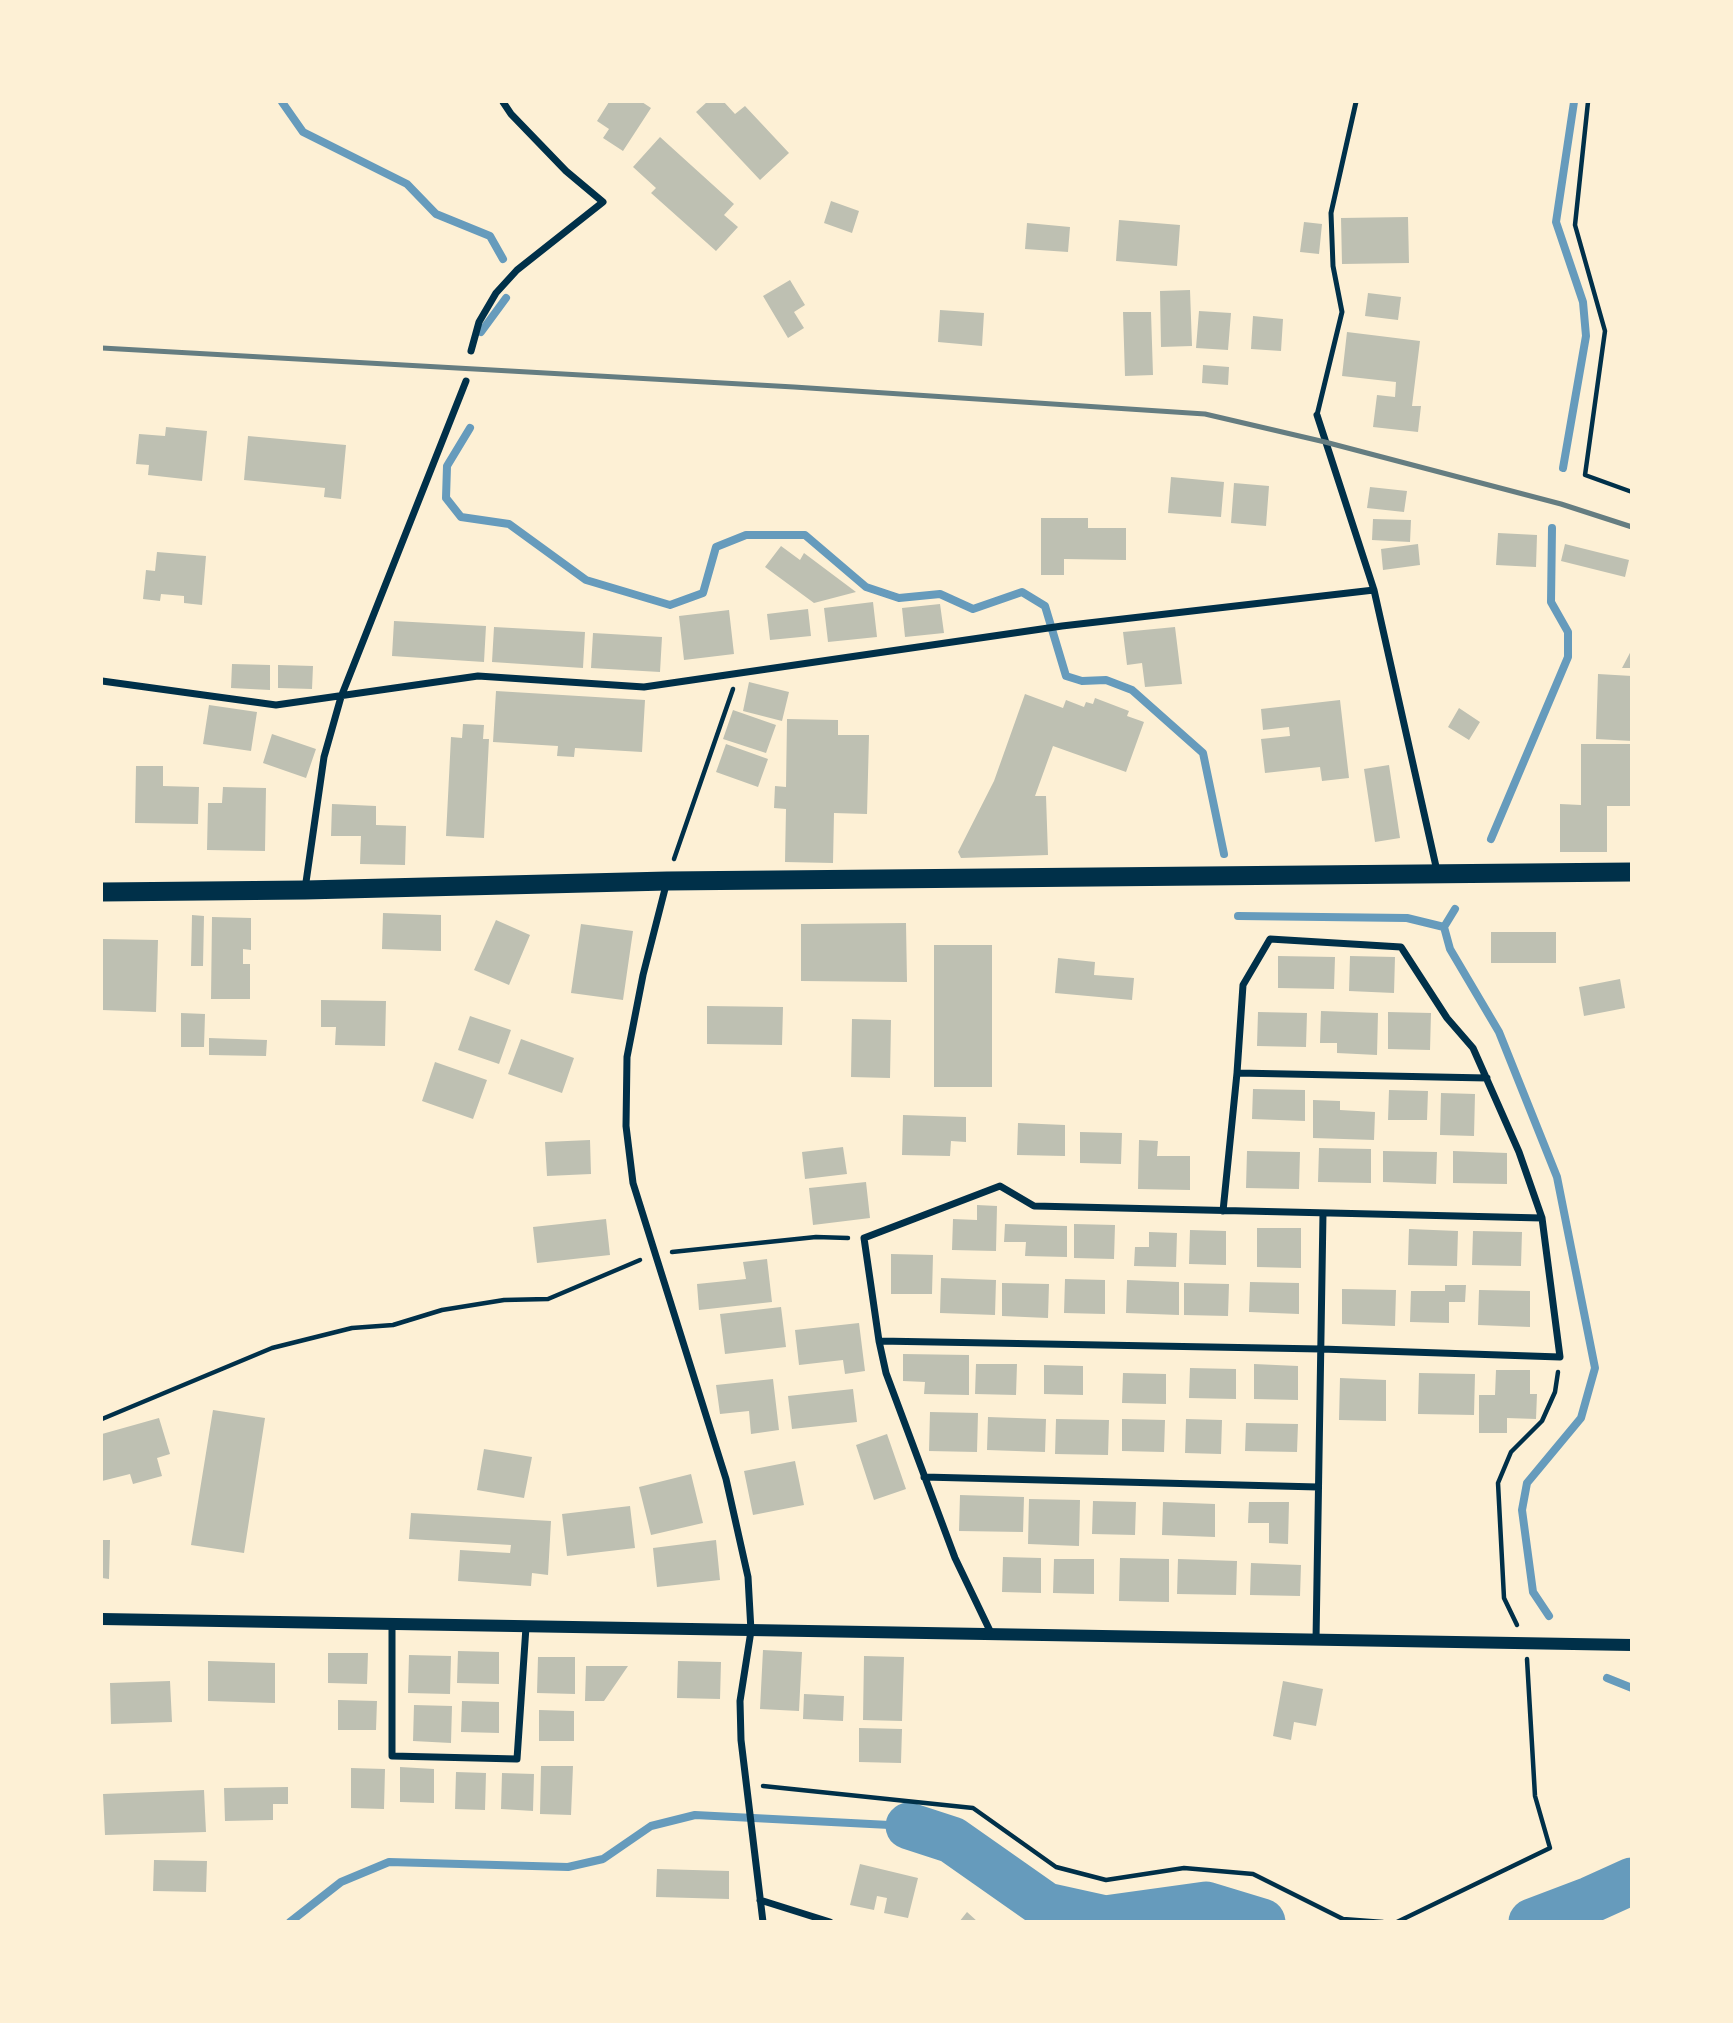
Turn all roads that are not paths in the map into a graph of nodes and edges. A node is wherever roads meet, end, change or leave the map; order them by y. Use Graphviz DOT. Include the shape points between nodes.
graph roads {
  1 [pos="503,102"];
  2 [pos="1356,102"];
  3 [pos="471,351"];
  4 [pos="467,381"];
  5 [pos="1317,415"];
  6 [pos="1374,590"];
  7 [pos="102,681"];
  8 [pos="341,697"];
  9 [pos="1632,872"];
  10 [pos="1437,873"];
  11 [pos="667,881"];
  12 [pos="305,890"];
  13 [pos="102,892"];
  14 [pos="1237,1073"];
  15 [pos="1487,1078"];
  16 [pos="1223,1211"];
  17 [pos="1323,1213"];
  18 [pos="1542,1218"];
  19 [pos="879,1341"];
  20 [pos="1321,1349"];
  21 [pos="924,1477"];
  22 [pos="1318,1487"];
  23 [pos="102,1619"];
  24 [pos="392,1625"];
  25 [pos="526,1627"];
  26 [pos="751,1631"];
  27 [pos="992,1635"];
  28 [pos="1315,1640"];
  29 [pos="1632,1645"];
  30 [pos="760,1900"];
  31 [pos="762,1922"];
  32 [pos="831,1922"];
  1 -- 3 [label="street" via="566,171 603,202 517,270 496,293 479,322"];
  2 -- 5 [label="lane" via="1331,213 1333,266 1342,312"];
  4 -- 8 [label="street"];
  5 -- 6 [label="street"];
  6 -- 8 [label="street" via="1062,626 644,687 478,676"];
  6 -- 10 [label="street"];
  7 -- 8 [label="street" via="276,705"];
  8 -- 12 [label="street" via="324,757"];
  9 -- 10 [label="highway"];
  10 -- 11 [label="highway"];
  11 -- 12 [label="highway"];
  11 -- 26 [label="street" via="627,1056 626,1126 633,1183 726,1479 748,1577"];
  12 -- 13 [label="highway"];
  14 -- 15 [label="street"];
  14 -- 15 [label="street" via="1243,985 1270,939 1401,947 1447,1018 1473,1048"];
  14 -- 16 [label="street"];
  15 -- 18 [label="street"];
  16 -- 17 [label="street"];
  16 -- 19 [label="street" via="1034,1206 1000,1186 864,1238"];
  17 -- 18 [label="street"];
  17 -- 20 [label="street"];
  18 -- 20 [label="street" via="1560,1357"];
  19 -- 20 [label="street"];
  19 -- 21 [label="street"];
  20 -- 22 [label="street"];
  21 -- 22 [label="street"];
  21 -- 27 [label="street" via="954,1558"];
  22 -- 28 [label="street"];
  23 -- 24 [label="street"];
  24 -- 25 [label="street"];
  24 -- 25 [label="street" via="392,1756 517,1759"];
  25 -- 26 [label="street"];
  26 -- 27 [label="street"];
  26 -- 30 [label="street" via="740,1701"];
  27 -- 28 [label="street"];
  28 -- 29 [label="street"];
  30 -- 31 [label="street"];
  30 -- 32 [label="street"];
}
